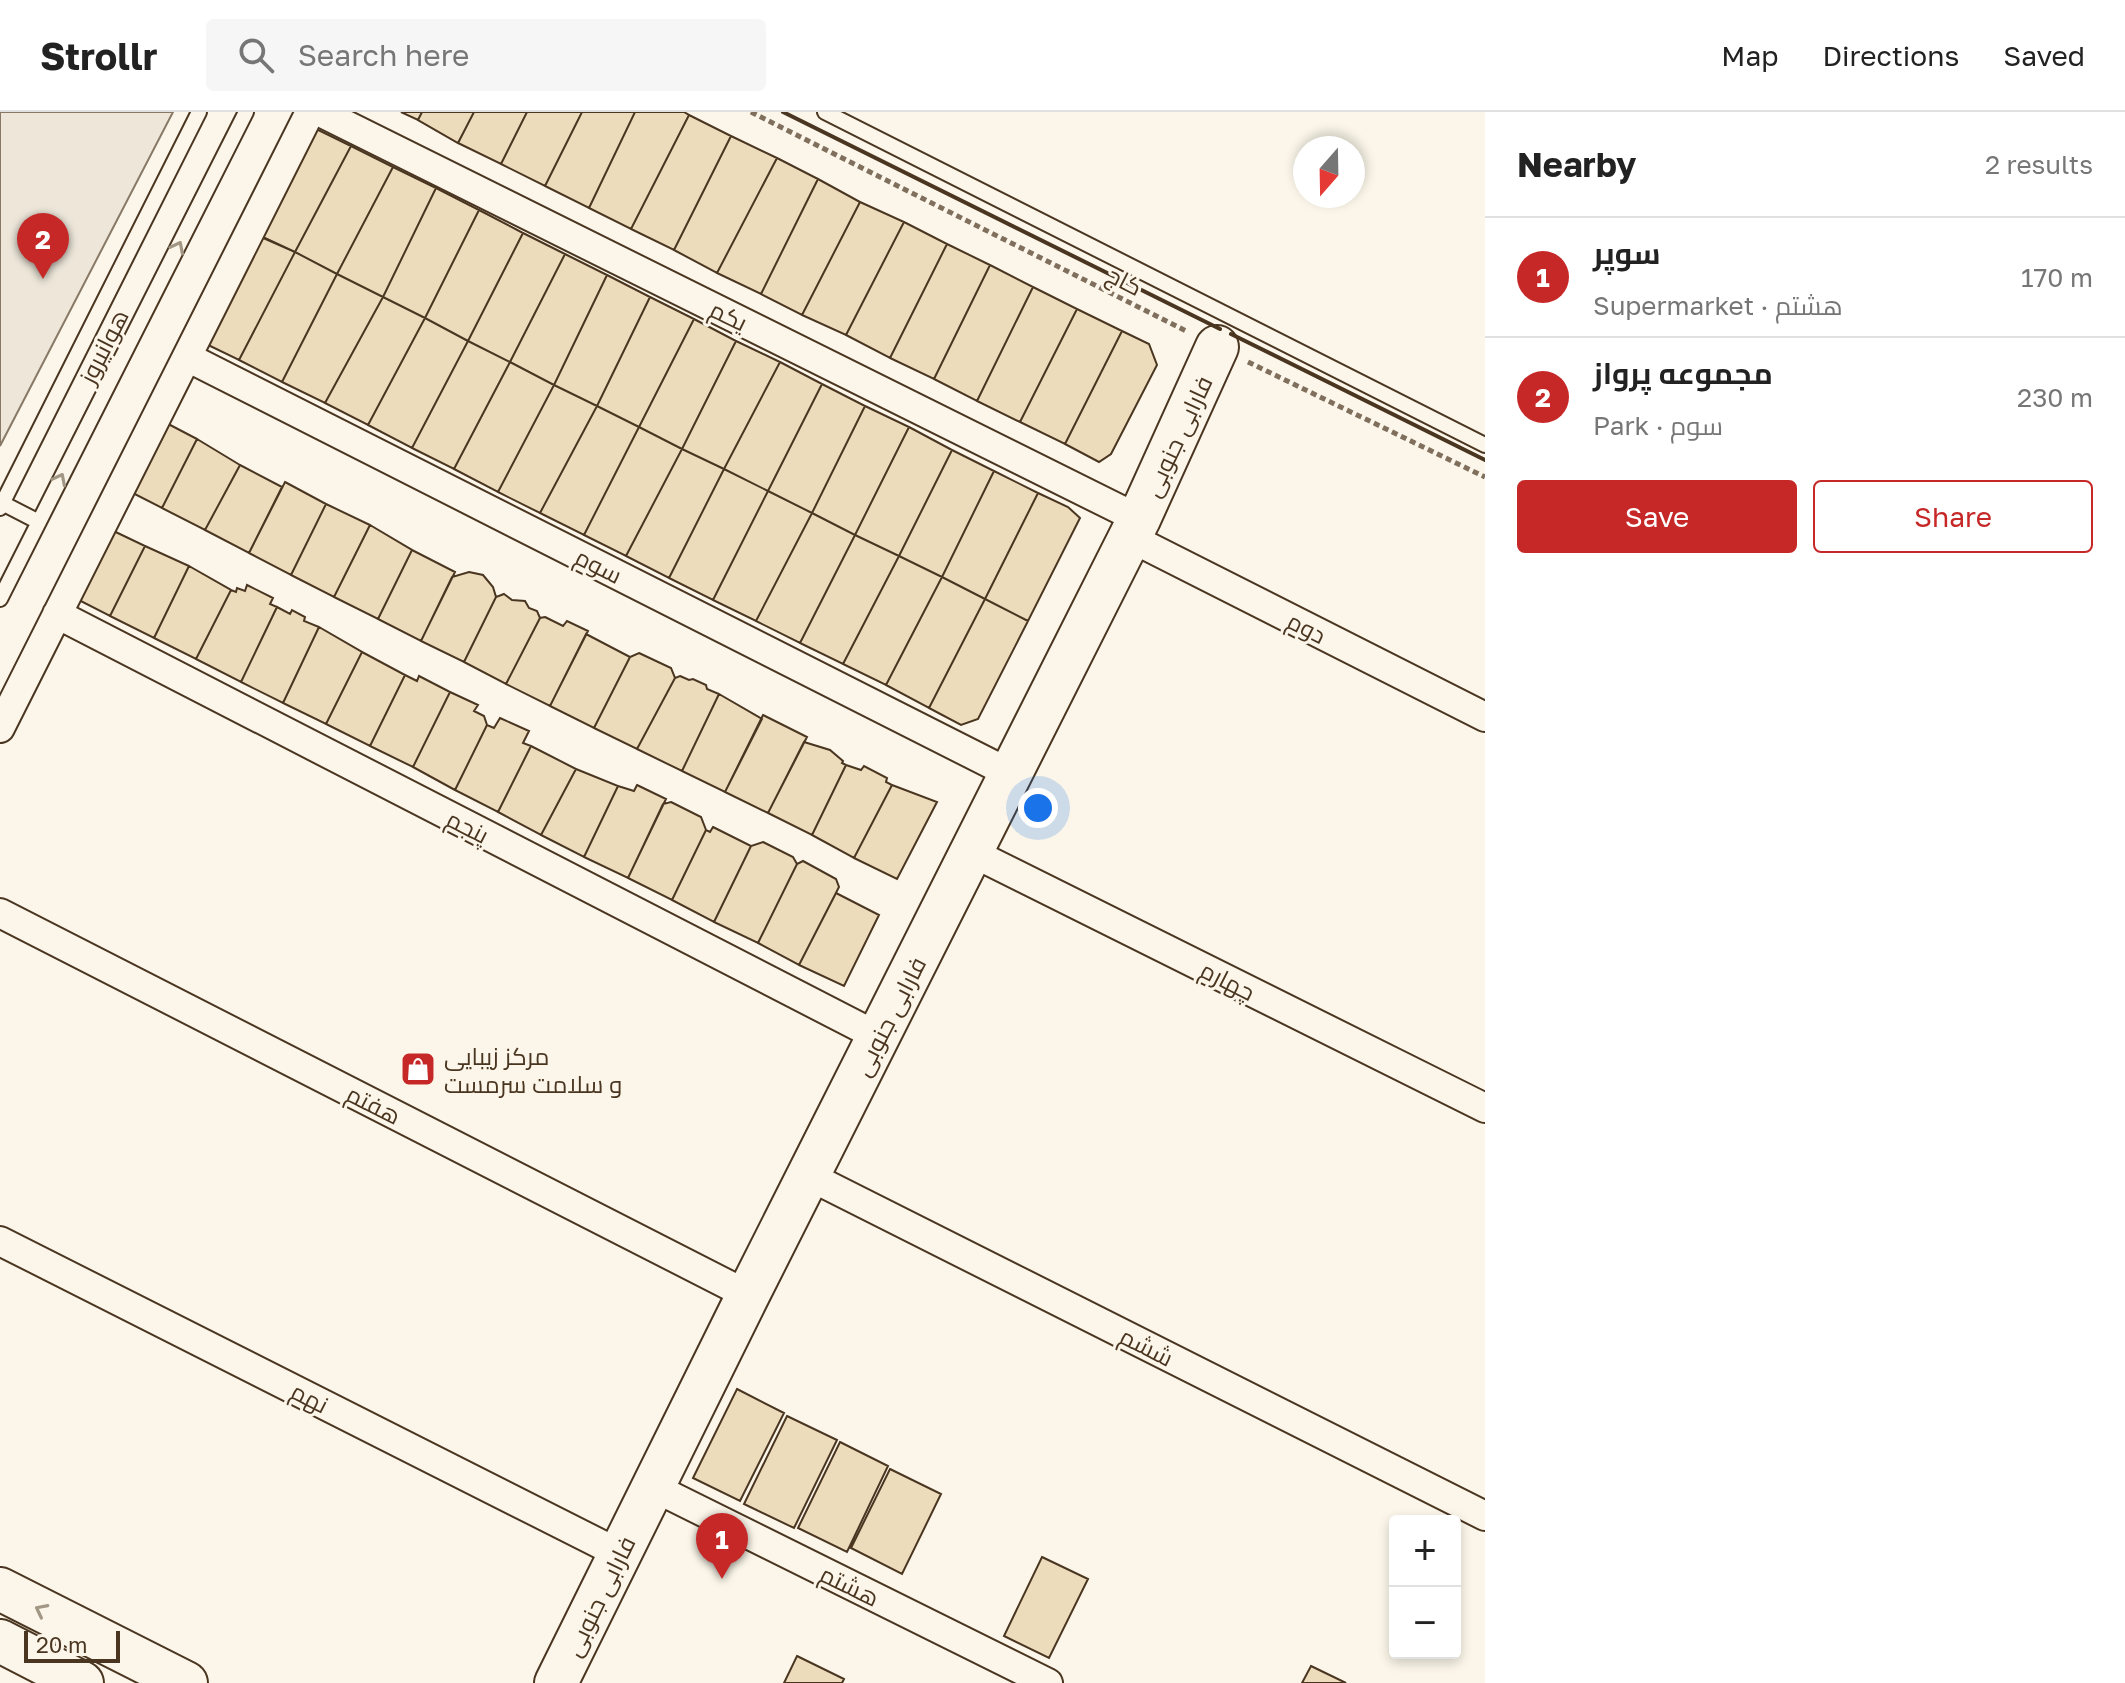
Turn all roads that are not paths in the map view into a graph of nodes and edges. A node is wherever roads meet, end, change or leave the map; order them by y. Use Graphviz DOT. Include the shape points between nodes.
graph roads {
  1 [pos="199,112"];
  2 [pos="246,112"];
  3 [pos="310,112"];
  4 [pos="320,112"];
  5 [pos="825,112"];
  6 [pos="1217,347"];
  7 [pos="187,357"];
  8 [pos="1485,445"];
  9 [pos="1,505"];
  10 [pos="39,522"];
  11 [pos="1134,528"];
  12 [pos="0,599"];
  13 [pos="57,614"];
  14 [pos="1485,717"];
  15 [pos="0,728"];
  16 [pos="1011,774"];
  17 [pos="971,852"];
  18 [pos="0,913"];
  19 [pos="879,1037"];
  20 [pos="1485,1108"];
  21 [pos="809,1176"];
  22 [pos="0,1241"];
  23 [pos="748,1295"];
  24 [pos="653,1487"];
  25 [pos="1485,1516"];
  26 [pos="620,1554"];
  27 [pos="0,1589"];
  28 [pos="0,1641"];
  29 [pos="82,1683"];
  30 [pos="186,1683"];
  31 [pos="556,1683"];
  32 [pos="1048,1683"];
  1 -- 9 [label="lane, هوانیروز"];
  10 -- 2 [label="lane, هوانیروز, one-way"];
  3 -- 7 [label="street"];
  4 -- 11 [label="street, یکم"];
  5 -- 8 [label="lane"];
  6 -- 11 [label="street, فارابی جنوبی"];
  7 -- 13 [label="street"];
  7 -- 16 [label="street, سوم"];
  9 -- 10 [label="lane"];
  10 -- 12 [label="lane, هوانیروز"];
  11 -- 14 [label="street, دوم"];
  11 -- 16 [label="street, فارابی جنوبی"];
  13 -- 15 [label="street"];
  13 -- 19 [label="street, پنجم"];
  16 -- 17 [label="street, فارابی جنوبی"];
  17 -- 19 [label="street, فارابی جنوبی"];
  17 -- 20 [label="street, چهارم"];
  18 -- 23 [label="street, هفتم"];
  19 -- 21 [label="street, فارابی جنوبی"];
  21 -- 23 [label="street, فارابی جنوبی"];
  21 -- 25 [label="street, ششم"];
  22 -- 26 [label="street, نهم"];
  23 -- 24 [label="street, فارابی جنوبی"];
  24 -- 26 [label="street, فارابی جنوبی"];
  24 -- 32 [label="street, هشتم"];
  26 -- 31 [label="street, فارابی جنوبی"];
  30 -- 27 [label="street, one-way"];
  28 -- 29 [label="street"];
}
